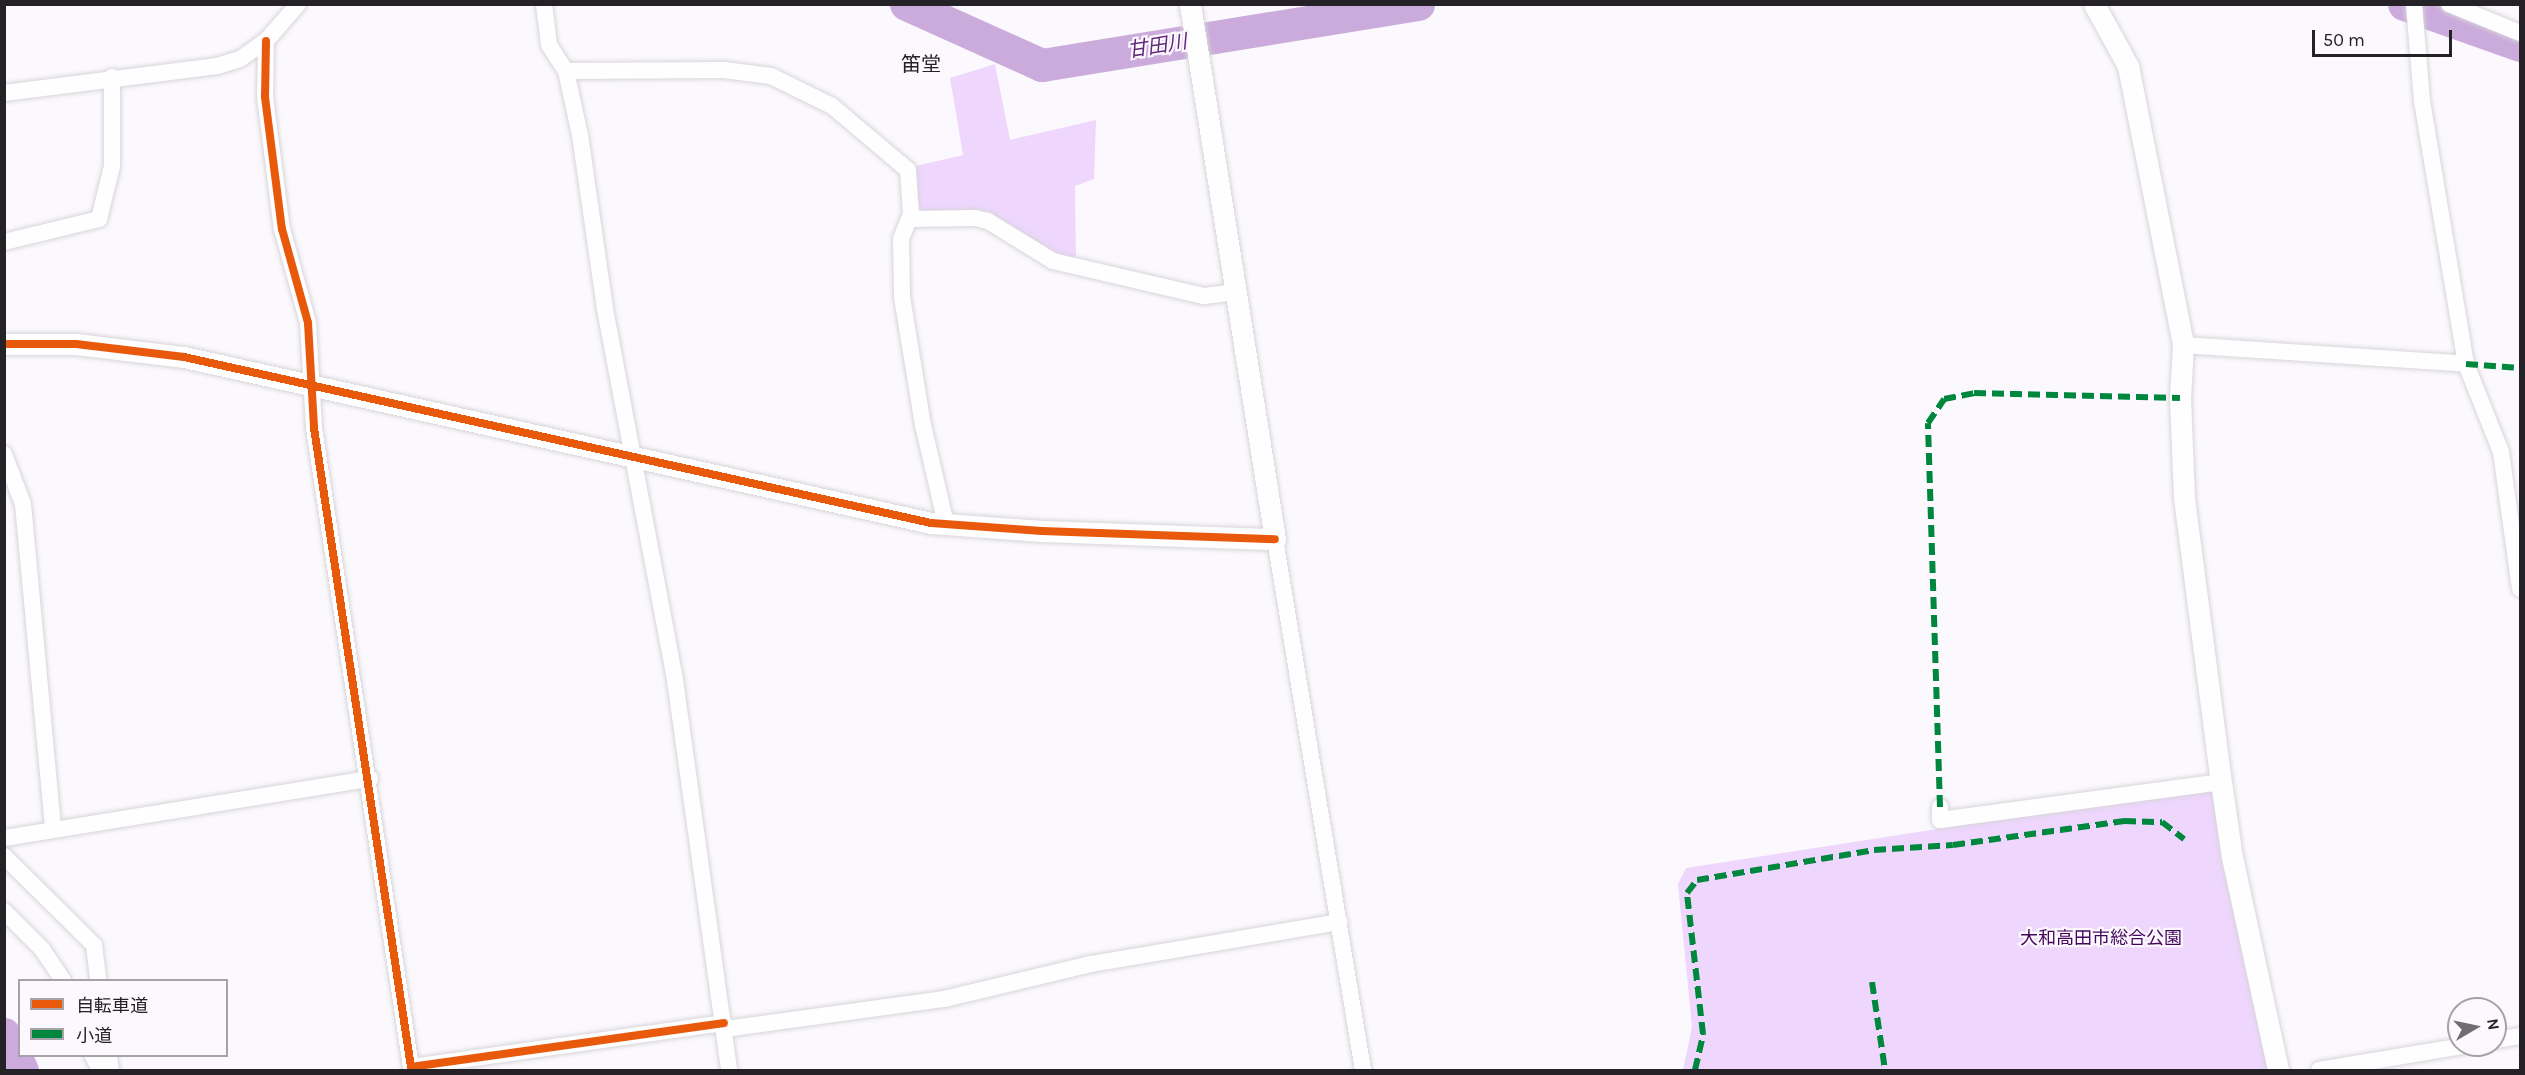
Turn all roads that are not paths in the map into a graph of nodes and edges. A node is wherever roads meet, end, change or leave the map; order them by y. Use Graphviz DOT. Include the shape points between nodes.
graph roads {
  1 [pos="298,4"];
  2 [pos="544,4"];
  3 [pos="2094,4"];
  4 [pos="2414,4"];
  5 [pos="2449,4"];
  6 [pos="1191,14"];
  7 [pos="2520,33"];
  8 [pos="266,41"];
  9 [pos="566,71"];
  10 [pos="112,77"];
  11 [pos="4,93"];
  12 [pos="909,219"];
  13 [pos="4,242"];
  14 [pos="1238,292"];
  15 [pos="4,344"];
  16 [pos="2183,345"];
  17 [pos="2466,364"];
  18 [pos="310,384"];
  19 [pos="4,454"];
  20 [pos="633,457"];
  21 [pos="946,524"];
  22 [pos="1275,539"];
  23 [pos="2520,589"];
  24 [pos="370,779"];
  25 [pos="2221,782"];
  26 [pos="1940,807"];
  27 [pos="53,829"];
  28 [pos="4,838"];
  29 [pos="4,856"];
  30 [pos="4,911"];
  31 [pos="1339,922"];
  32 [pos="62,979"];
  33 [pos="98,979"];
  34 [pos="724,1026"];
  35 [pos="2447,1049"];
  36 [pos="93,1057"];
  37 [pos="100,1071"];
  38 [pos="729,1071"];
  39 [pos="1363,1071"];
  40 [pos="2278,1071"];
  41 [pos="2319,1071"];
  1 -- 8 [label="street"];
  2 -- 9 [label="street" via="549,45"];
  3 -- 16 [label="street" via="2128,66"];
  4 -- 17 [label="street" via="2422,101"];
  5 -- 7 [label="street"];
  6 -- 14 [label="street"];
  8 -- 10 [label="street" via="246,56 217,66"];
  8 -- 18 [label="street" via="265,97 279,207 308,323"];
  9 -- 12 [label="street" via="724,70 771,75 802,87 832,106 908,170"];
  9 -- 20 [label="street"];
  10 -- 11 [label="street"];
  10 -- 13 [label="street" via="112,166 99,219"];
  12 -- 14 [label="street" via="975,218 988,221 1053,261 1204,296"];
  12 -- 21 [label="street" via="902,239 902,297 923,425"];
  14 -- 22 [label="street"];
  15 -- 18 [label="street" via="133,348"];
  16 -- 17 [label="street"];
  16 -- 25 [label="street" via="2180,398 2184,498"];
  17 -- 23 [label="street" via="2501,452"];
  18 -- 20 [label="street"];
  18 -- 24 [label="street" via="319,464"];
  19 -- 27 [label="street" via="23,504"];
  20 -- 21 [label="street"];
  20 -- 34 [label="street" via="675,680"];
  21 -- 22 [label="street"];
  22 -- 31 [label="street"];
  24 -- 27 [label="street"];
  24 -- 34 [label="street" via="411,1067"];
  25 -- 26 [label="street" via="1940,820"];
  25 -- 40 [label="street" via="2232,857"];
  27 -- 28 [label="street"];
  29 -- 33 [label="street" via="94,945"];
  30 -- 32 [label="street" via="42,949"];
  31 -- 34 [label="street" via="1091,964 944,999"];
  31 -- 39 [label="street"];
  34 -- 38 [label="street"];
  35 -- 41 [label="street"];
  36 -- 37 [label="street"];
}
